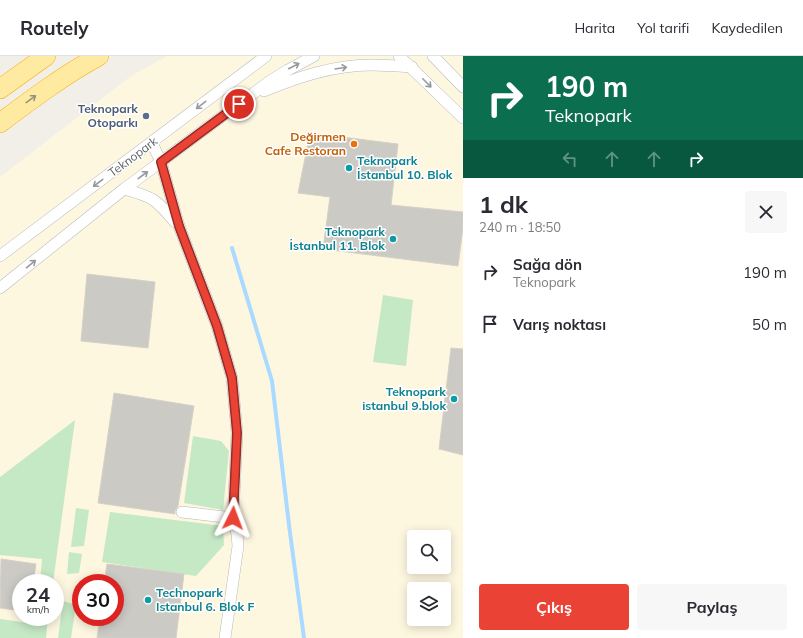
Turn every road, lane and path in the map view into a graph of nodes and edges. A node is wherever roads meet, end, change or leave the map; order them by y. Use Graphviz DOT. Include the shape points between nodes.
graph roads {
  1 [pos="46,56"];
  2 [pos="100,56"];
  3 [pos="266,56"];
  4 [pos="314,56"];
  5 [pos="399,56"];
  6 [pos="436,58"];
  7 [pos="412,67"];
  8 [pos="463,87"];
  9 [pos="0,89"];
  10 [pos="250,96"];
  11 [pos="463,118"];
  12 [pos="0,123"];
  13 [pos="152,143"];
  14 [pos="161,162"];
  15 [pos="124,189"];
  16 [pos="179,226"];
  17 [pos="0,256"];
  18 [pos="0,288"];
  19 [pos="182,512"];
  20 [pos="233,518"];
  21 [pos="238,534"];
  22 [pos="219,638"];
  23 [pos="225,638"];
  1 -- 9 [label="highway"];
  12 -- 2 [label="highway, one-way" via="50,86"];
  3 -- 13 [label="street, Teknopark, one-way"];
  10 -- 4 [label="street, Teknopark, one-way"];
  5 -- 7 [label="street"];
  6 -- 8 [label="street"];
  10 -- 7 [label="street, Teknopark, one-way" via="291,80 329,70 371,65"];
  7 -- 11 [label="street, one-way"];
  10 -- 14 [label="street, Teknopark"];
  13 -- 14 [label="street"];
  13 -- 17 [label="street, Teknopark, one-way"];
  15 -- 14 [label="street, Teknopark, one-way"];
  14 -- 16 [label="street, Teknopark"];
  15 -- 16 [label="street, Teknopark" via="155,200"];
  18 -- 15 [label="street, Teknopark, one-way"];
  16 -- 20 [label="street, Teknopark" via="217,326 232,378 237,433"];
  19 -- 20 [label="street"];
  20 -- 21 [label="street, Teknopark"];
  21 -- 22 [label="street" via="232,552"];
  21 -- 23 [label="street, Teknopark"];
}
